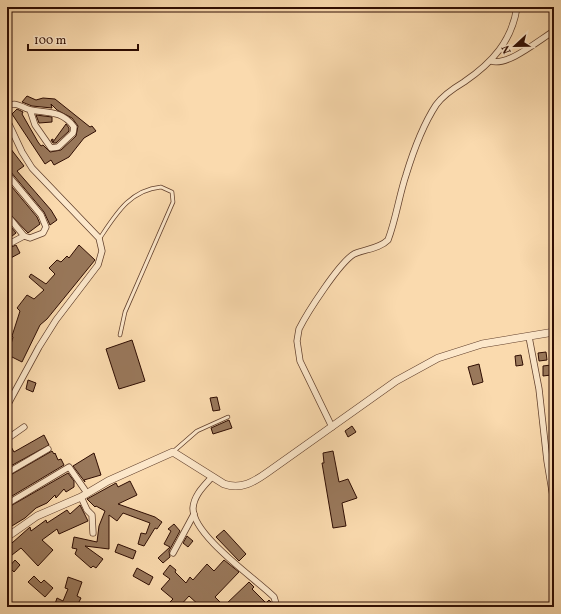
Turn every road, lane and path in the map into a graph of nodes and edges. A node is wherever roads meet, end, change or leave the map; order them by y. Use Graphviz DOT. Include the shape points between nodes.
graph roads {
  1 [pos="517,7"];
  2 [pos="554,31"];
  3 [pos="491,61"];
  4 [pos="7,106"];
  5 [pos="30,110"];
  6 [pos="7,120"];
  7 [pos="7,174"];
  8 [pos="7,215"];
  9 [pos="24,236"];
  10 [pos="100,238"];
  11 [pos="7,245"];
  12 [pos="554,332"];
  13 [pos="120,335"];
  14 [pos="530,337"];
  15 [pos="7,406"];
  16 [pos="228,417"];
  17 [pos="24,427"];
  18 [pos="332,427"];
  19 [pos="7,438"];
  20 [pos="48,449"];
  21 [pos="173,452"];
  22 [pos="7,473"];
  23 [pos="212,477"];
  24 [pos="84,495"];
  25 [pos="554,503"];
  26 [pos="7,504"];
  27 [pos="194,514"];
  28 [pos="93,533"];
  29 [pos="7,537"];
  30 [pos="173,553"];
  31 [pos="277,607"];
  1 -- 3 [label="street" via="515,20 507,38"];
  2 -- 3 [label="street" via="510,59 500,63"];
  3 -- 18 [label="street" via="444,95 436,105 406,174 388,240 380,246 354,255 342,265 299,330 297,341 300,361"];
  4 -- 5 [label="street" via="18,104"];
  5 -- 5 [label="street" via="35,125 51,148 58,147 72,133 74,127 55,113"];
  6 -- 10 [label="street" via="32,168"];
  7 -- 9 [label="street" via="46,223 43,233 30,238"];
  8 -- 9 [label="street"];
  9 -- 11 [label="street"];
  10 -- 13 [label="lane" via="122,207 137,194 161,187 172,192 174,202 125,312"];
  10 -- 15 [label="street" via="102,251 98,265 56,320"];
  12 -- 14 [label="street"];
  14 -- 18 [label="street" via="482,344 438,358 396,381"];
  14 -- 25 [label="street"];
  16 -- 21 [label="lane" via="198,432"];
  17 -- 19 [label="street"];
  18 -- 23 [label="street" via="248,484 232,487"];
  20 -- 22 [label="street"];
  21 -- 23 [label="street"];
  21 -- 24 [label="street" via="108,481"];
  23 -- 27 [label="street" via="196,496"];
  24 -- 26 [label="street" via="69,467"];
  24 -- 28 [label="street" via="87,510 92,514"];
  24 -- 29 [label="street" via="37,516"];
  27 -- 30 [label="street"];
  27 -- 31 [label="street" via="204,532 230,560 274,597"];
}
